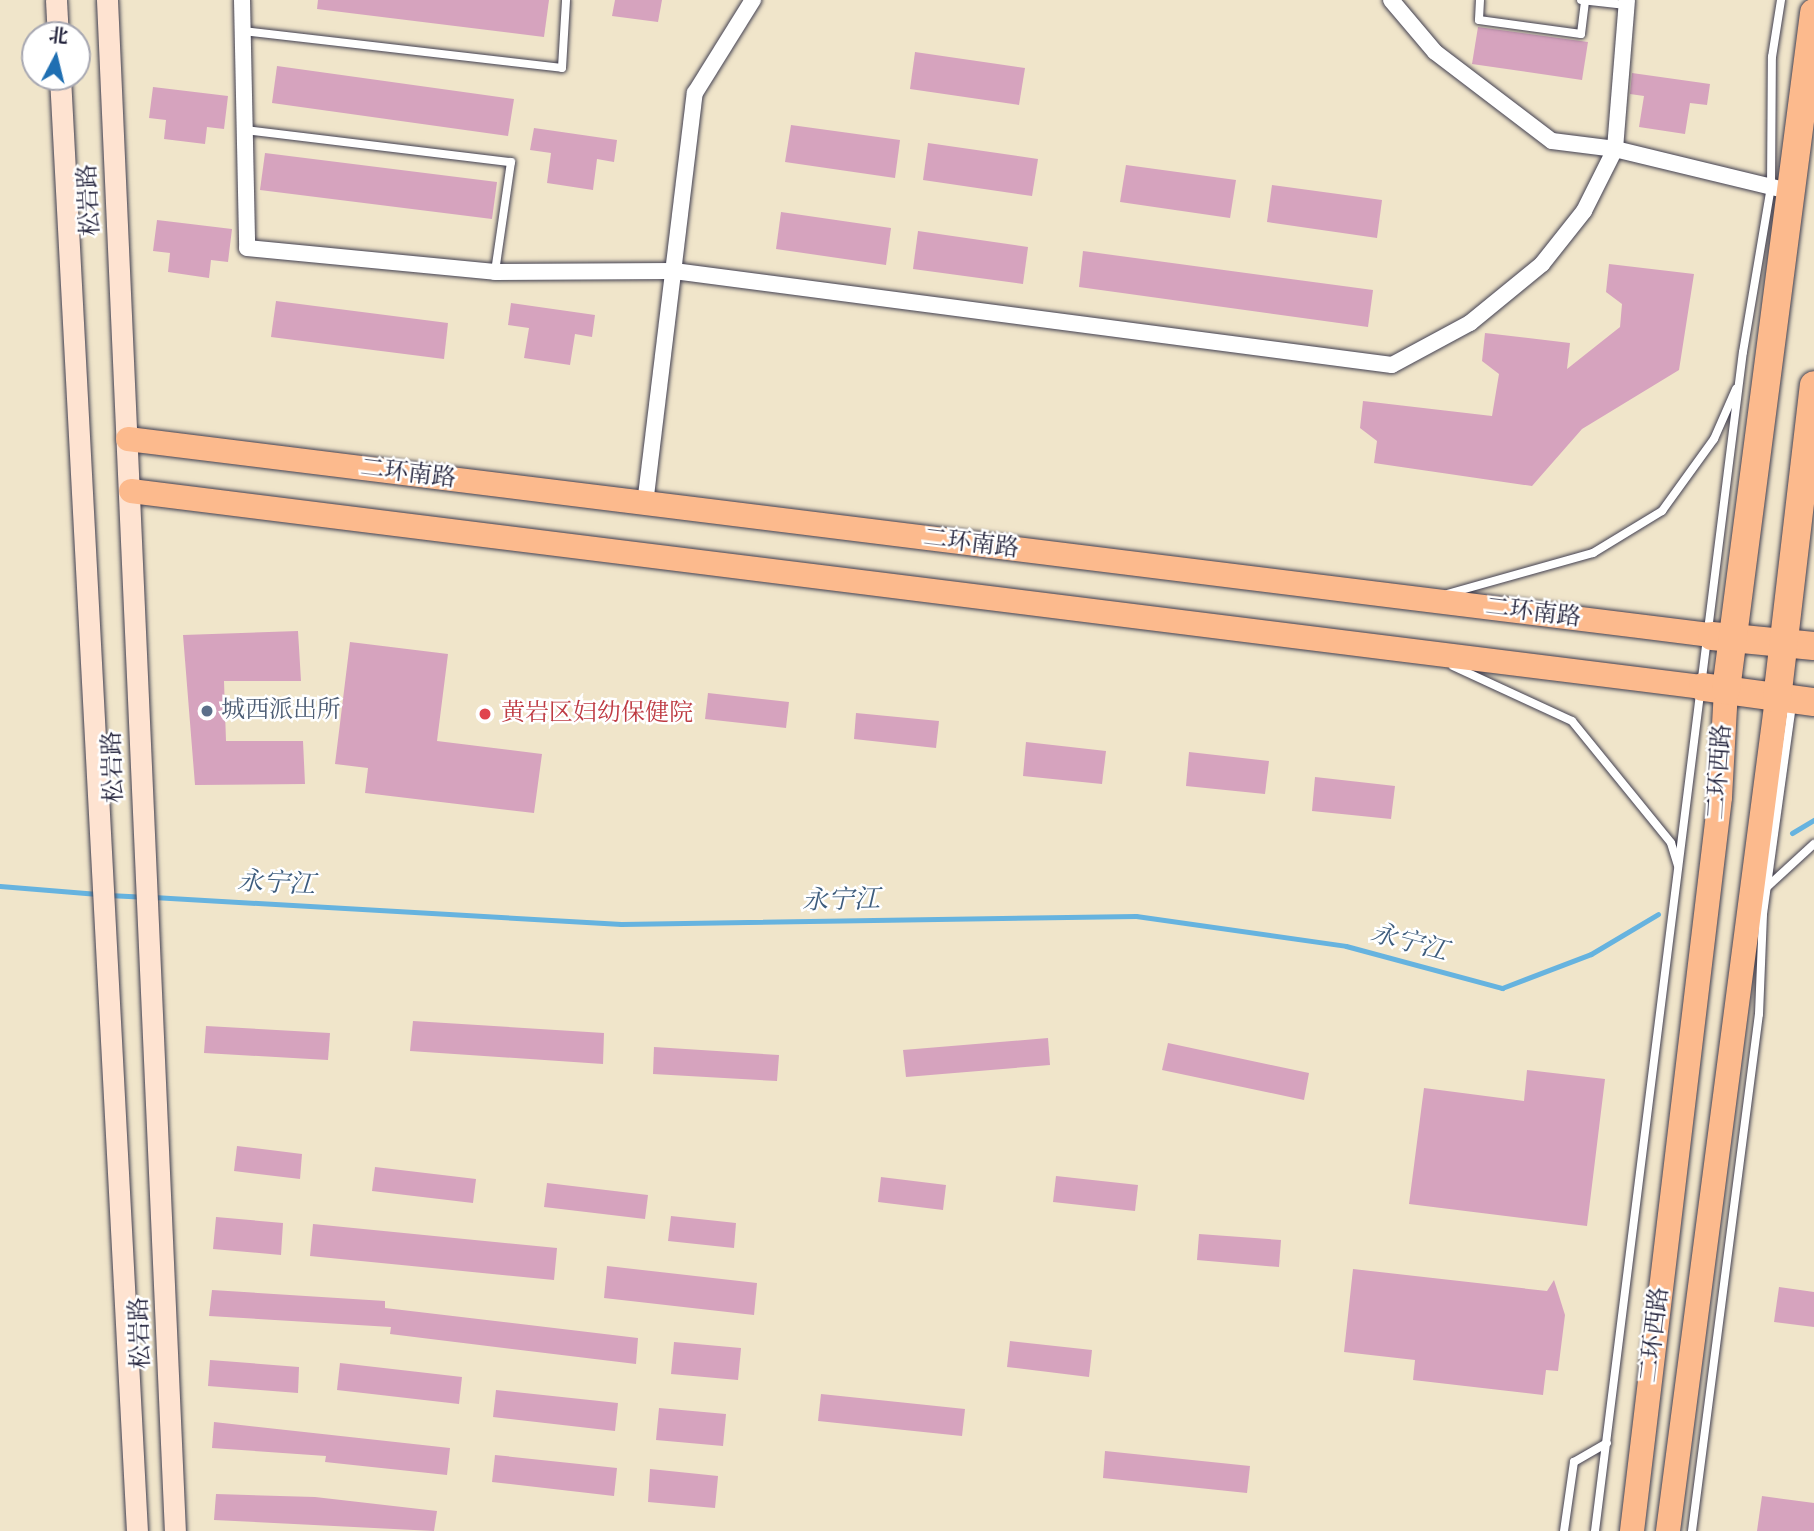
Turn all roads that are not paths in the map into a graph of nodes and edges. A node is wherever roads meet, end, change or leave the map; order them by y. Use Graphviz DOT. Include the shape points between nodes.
graph roads {
  1 [pos="56,0"];
  2 [pos="107,0"];
  3 [pos="242,0"];
  4 [pos="566,0"];
  5 [pos="753,0"];
  6 [pos="1391,0"];
  7 [pos="1480,0"];
  8 [pos="1582,0"];
  9 [pos="1781,0"];
  10 [pos="1627,3"];
  11 [pos="1814,13"];
  12 [pos="57,21"];
  13 [pos="243,31"];
  14 [pos="61,91"];
  15 [pos="245,130"];
  16 [pos="1615,149"];
  17 [pos="1780,189"];
  18 [pos="674,271"];
  19 [pos="495,272"];
  20 [pos="1740,380"];
  21 [pos="1814,385"];
  22 [pos="128,439"];
  23 [pos="131,491"];
  24 [pos="645,503"];
  25 [pos="1425,600"];
  26 [pos="1720,636"];
  27 [pos="1780,641"];
  28 [pos="1814,646"];
  29 [pos="1425,653"];
  30 [pos="1714,689"];
  31 [pos="1794,700"];
  32 [pos="1814,844"];
  33 [pos="1679,871"];
  34 [pos="1767,887"];
  35 [pos="1607,1443"];
  36 [pos="137,1531"];
  37 [pos="174,1531"];
  38 [pos="1564,1531"];
  39 [pos="1595,1531"];
  40 [pos="1632,1531"];
  41 [pos="1668,1531"];
  42 [pos="1692,1531"];
  1 -- 12 [label="main road"];
  2 -- 22 [label="main road, 松岩路"];
  3 -- 13 [label="street"];
  4 -- 13 [label="lane" via="562,68"];
  5 -- 18 [label="street" via="695,93"];
  6 -- 16 [label="street" via="1435,52 1552,141"];
  7 -- 8 [label="lane" via="1479,20 1581,34"];
  8 -- 10 [label="lane"];
  9 -- 17 [label="lane" via="1772,57"];
  10 -- 16 [label="street"];
  11 -- 17 [label="highway, 二环西路"];
  13 -- 15 [label="street"];
  14 -- 36 [label="main road, 松岩路"];
  15 -- 19 [label="street" via="247,248"];
  15 -- 19 [label="lane" via="511,162"];
  16 -- 17 [label="street"];
  16 -- 18 [label="street" via="1584,211 1542,264 1470,323 1392,365"];
  17 -- 20 [label="lane"];
  17 -- 26 [label="highway, 二环西路"];
  18 -- 19 [label="street"];
  18 -- 24 [label="street"];
  20 -- 25 [label="lane" via="1714,439 1662,511 1593,553"];
  20 -- 26 [label="lane"];
  21 -- 27 [label="highway, 二环西路"];
  22 -- 23 [label="main road, 松岩路"];
  22 -- 24 [label="main road, 二环南路"];
  23 -- 29 [label="main road"];
  23 -- 37 [label="main road, 松岩路"];
  24 -- 25 [label="main road, 二环南路"];
  25 -- 26 [label="main road, 二环南路"];
  26 -- 27 [label="highway, 二环南路"];
  26 -- 30 [label="highway, 二环西路"];
  27 -- 28 [label="highway, 二环南路"];
  27 -- 31 [label="highway, 二环西路"];
  29 -- 30 [label="main road"];
  29 -- 33 [label="lane" via="1572,721 1671,843"];
  30 -- 31 [label="highway"];
  30 -- 33 [label="lane"];
  30 -- 40 [label="main road, 二环西路" via="1720,797"];
  31 -- 34 [label="lane"];
  31 -- 41 [label="main road, 二环西路"];
  32 -- 34 [label="lane"];
  33 -- 35 [label="lane"];
  34 -- 42 [label="lane" via="1759,1014"];
  35 -- 38 [label="lane" via="1574,1462"];
  35 -- 39 [label="lane"];
}
